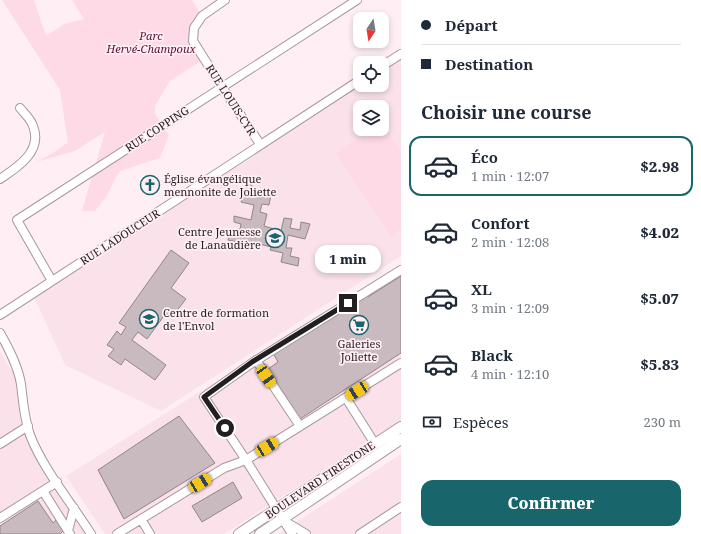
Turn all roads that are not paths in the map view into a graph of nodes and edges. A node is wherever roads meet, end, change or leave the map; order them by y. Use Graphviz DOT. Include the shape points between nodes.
graph roads {
  1 [pos="225,0"];
  2 [pos="357,0"];
  3 [pos="401,54"];
  4 [pos="389,62"];
  5 [pos="353,84"];
  6 [pos="222,87"];
  7 [pos="20,108"];
  8 [pos="260,144"];
  9 [pos="0,179"];
  10 [pos="401,270"];
  11 [pos="52,281"];
  12 [pos="0,315"];
  13 [pos="0,333"];
  14 [pos="256,360"];
  15 [pos="401,364"];
  16 [pos="346,398"];
  17 [pos="28,426"];
  18 [pos="300,426"];
  19 [pos="401,427"];
  20 [pos="401,438"];
  21 [pos="0,444"];
  22 [pos="375,444"];
  23 [pos="246,460"];
  24 [pos="57,482"];
  25 [pos="43,491"];
  26 [pos="401,507"];
  27 [pos="74,508"];
  28 [pos="277,509"];
  29 [pos="0,518"];
  30 [pos="140,519"];
  31 [pos="282,519"];
  32 [pos="69,532"];
  33 [pos="91,534"];
  34 [pos="116,534"];
  35 [pos="150,534"];
  36 [pos="239,534"];
  37 [pos="260,534"];
  38 [pos="292,534"];
  39 [pos="306,534"];
  40 [pos="360,534"];
  1 -- 6 [label="street, RUE LOUIS-CYR" via="202,16 194,28 193,41"];
  2 -- 6 [label="street, RUE COPPING"];
  3 -- 4 [label="street"];
  5 -- 8 [label="street, RUE LADOUCEUR"];
  6 -- 8 [label="street, RUE LOUIS-CYR"];
  6 -- 11 [label="street, RUE COPPING" via="17,220"];
  7 -- 9 [label="street" via="33,124 34,146 20,166"];
  8 -- 11 [label="street, RUE LADOUCEUR"];
  10 -- 14 [label="street"];
  11 -- 12 [label="street, RUE LADOUCEUR"];
  13 -- 17 [label="street" via="16,365"];
  14 -- 18 [label="street"];
  14 -- 23 [label="street" via="204,397"];
  15 -- 16 [label="street"];
  16 -- 18 [label="street"];
  16 -- 22 [label="street"];
  17 -- 21 [label="street"];
  17 -- 24 [label="street" via="30,435"];
  18 -- 23 [label="street"];
  19 -- 22 [label="main road, BOULEVARD FIRESTONE"];
  20 -- 31 [label="main road, BOULEVARD FIRESTONE"];
  22 -- 28 [label="main road, BOULEVARD FIRESTONE"];
  23 -- 28 [label="street"];
  23 -- 30 [label="street" via="224,468"];
  24 -- 25 [label="street"];
  24 -- 27 [label="street"];
  25 -- 29 [label="street"];
  25 -- 32 [label="street"];
  26 -- 40 [label="street"];
  27 -- 32 [label="street"];
  27 -- 33 [label="street"];
  28 -- 31 [label="street"];
  28 -- 36 [label="main road, BOULEVARD FIRESTONE"];
  30 -- 34 [label="street"];
  30 -- 35 [label="street"];
  31 -- 37 [label="main road, BOULEVARD FIRESTONE"];
  31 -- 38 [label="street"];
  31 -- 39 [label="street"];
}
